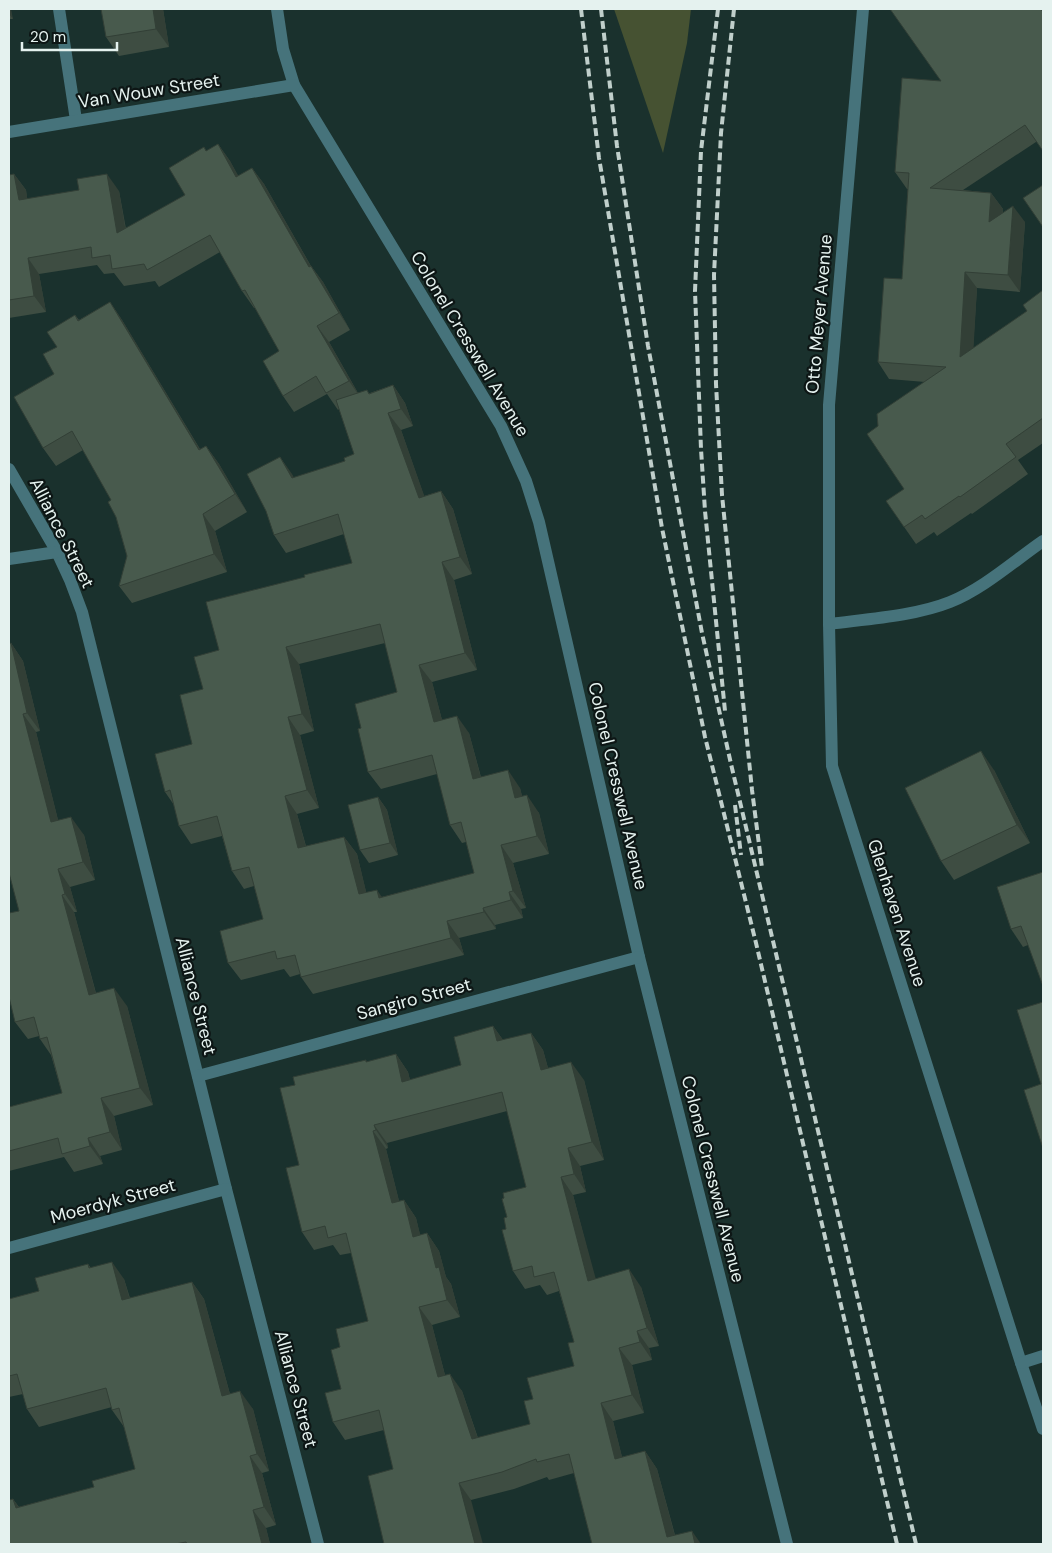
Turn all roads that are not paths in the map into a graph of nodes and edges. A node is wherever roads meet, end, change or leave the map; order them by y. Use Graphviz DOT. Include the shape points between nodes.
graph roads {
  1 [pos="59,9"];
  2 [pos="277,9"];
  3 [pos="863,9"];
  4 [pos="294,85"];
  5 [pos="76,120"];
  6 [pos="9,132"];
  7 [pos="9,469"];
  8 [pos="1043,541"];
  9 [pos="57,552"];
  10 [pos="9,559"];
  11 [pos="829,624"];
  12 [pos="639,957"];
  13 [pos="198,1076"];
  14 [pos="226,1189"];
  15 [pos="9,1248"];
  16 [pos="1043,1356"];
  17 [pos="1021,1363"];
  18 [pos="1043,1428"];
  19 [pos="318,1544"];
  20 [pos="787,1544"];
  1 -- 5 [label="street"];
  2 -- 4 [label="street, Colonel Cresswell Avenue" via="283,49"];
  3 -- 11 [label="street, Otto Meyer Avenue" via="829,405"];
  4 -- 5 [label="street, Van Wouw Street"];
  4 -- 12 [label="street, Colonel Cresswell Avenue" via="501,426 523,474 539,522"];
  5 -- 6 [label="street, Van Wouw Street"];
  7 -- 9 [label="street, Alliance Street"];
  8 -- 11 [label="street" via="951,602 919,611"];
  9 -- 10 [label="street"];
  9 -- 13 [label="street, Alliance Street" via="82,612"];
  11 -- 17 [label="street, Glenhaven Avenue" via="832,766"];
  12 -- 13 [label="street, Sangiro Street"];
  12 -- 20 [label="street, Colonel Cresswell Avenue"];
  13 -- 14 [label="street, Alliance Street"];
  14 -- 15 [label="street, Moerdyk Street"];
  14 -- 19 [label="street, Alliance Street"];
  16 -- 17 [label="street"];
  17 -- 18 [label="street, Glenhaven Avenue"];
}
